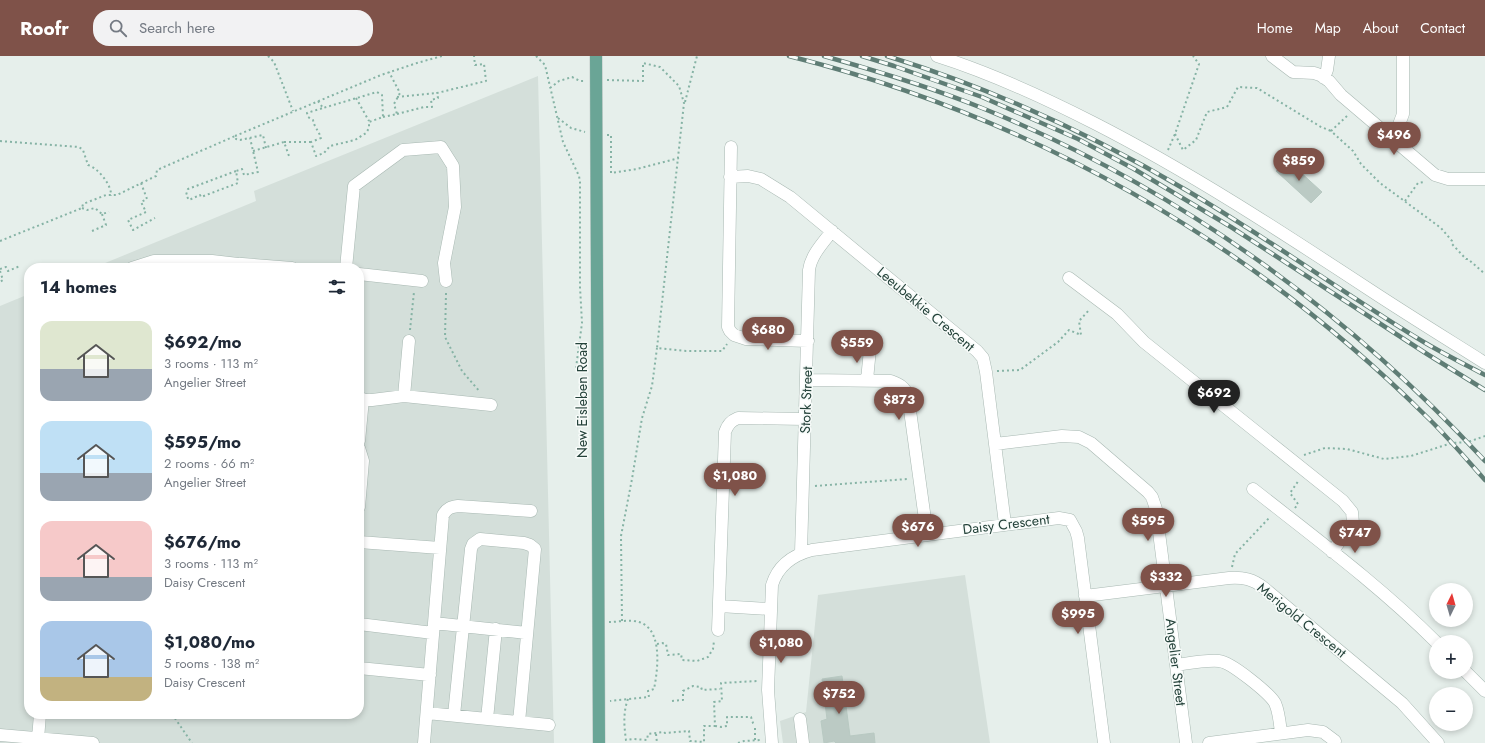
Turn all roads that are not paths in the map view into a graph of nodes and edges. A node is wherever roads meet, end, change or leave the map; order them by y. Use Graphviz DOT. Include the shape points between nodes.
graph roads {
  1 [pos="596,56"];
  2 [pos="937,56"];
  3 [pos="1272,56"];
  4 [pos="1329,56"];
  5 [pos="1403,56"];
  6 [pos="1324,78"];
  7 [pos="1390,137"];
  8 [pos="731,147"];
  9 [pos="730,177"];
  10 [pos="1485,180"];
  11 [pos="832,231"];
  12 [pos="146,263"];
  13 [pos="222,263"];
  14 [pos="346,263"];
  15 [pos="364,274"];
  16 [pos="1069,278"];
  17 [pos="419,280"];
  18 [pos="446,281"];
  19 [pos="408,341"];
  20 [pos="808,341"];
  21 [pos="870,349"];
  22 [pos="1485,363"];
  23 [pos="806,380"];
  24 [pos="867,380"];
  25 [pos="404,396"];
  26 [pos="364,399"];
  27 [pos="491,405"];
  28 [pos="805,419"];
  29 [pos="995,444"];
  30 [pos="1253,489"];
  31 [pos="531,511"];
  32 [pos="1005,524"];
  33 [pos="927,534"];
  34 [pos="364,542"];
  35 [pos="440,548"];
  36 [pos="1332,552"];
  37 [pos="801,553"];
  38 [pos="1166,586"];
  39 [pos="1085,596"];
  40 [pos="719,606"];
  41 [pos="770,608"];
  42 [pos="364,624"];
  43 [pos="464,626"];
  44 [pos="433,628"];
  45 [pos="496,629"];
  46 [pos="718,630"];
  47 [pos="527,633"];
  48 [pos="1429,635"];
  49 [pos="1176,665"];
  50 [pos="364,668"];
  51 [pos="430,675"];
  52 [pos="1473,679"];
  53 [pos="1485,691"];
  54 [pos="427,712"];
  55 [pos="454,715"];
  56 [pos="40,719"];
  57 [pos="487,719"];
  58 [pos="800,719"];
  59 [pos="519,722"];
  60 [pos="549,725"];
  61 [pos="1281,733"];
  62 [pos="0,735"];
  63 [pos="38,739"];
  64 [pos="772,741"];
  65 [pos="1335,741"];
  66 [pos="86,743"];
  67 [pos="424,743"];
  68 [pos="599,743"];
  69 [pos="803,743"];
  70 [pos="1104,743"];
  71 [pos="1186,743"];
  72 [pos="1209,743"];
  73 [pos="1438,743"];
  1 -- 68 [label="main road, New Eisleben Road"];
  2 -- 22 [label="street" via="973,67 1122,137 1227,198"];
  3 -- 6 [label="street" via="1293,72 1314,73"];
  4 -- 6 [label="street" via="1328,70"];
  5 -- 7 [label="street" via="1403,114 1398,127"];
  6 -- 7 [label="street"];
  7 -- 10 [label="street" via="1435,175 1448,179"];
  8 -- 9 [label="street"];
  9 -- 11 [label="street, Leeubekkie Crescent" via="748,176 761,179"];
  9 -- 20 [label="street" via="727,323 730,331 746,339"];
  11 -- 20 [label="street, Stork Street" via="810,264"];
  11 -- 29 [label="street, Leeubekkie Crescent" via="977,351 986,372"];
  12 -- 13 [label="street" via="154,260"];
  14 -- 18 [label="street" via="354,186 403,150 441,147 454,166 455,207 444,263"];
  15 -- 17 [label="street"];
  16 -- 36 [label="street" via="1117,314 1144,342 1349,507 1353,515 1351,525"];
  19 -- 25 [label="street"];
  20 -- 23 [label="street, Stork Street"];
  21 -- 24 [label="street"];
  23 -- 24 [label="street"];
  23 -- 28 [label="street, Stork Street"];
  24 -- 33 [label="street" via="891,381 907,392"];
  25 -- 26 [label="street"];
  25 -- 27 [label="street"];
  28 -- 37 [label="street, Stork Street"];
  28 -- 40 [label="street" via="738,418 727,426"];
  29 -- 32 [label="street, Leeubekkie Crescent"];
  29 -- 38 [label="street, Angelier Street" via="1062,436 1079,437 1091,444 1152,497 1156,509"];
  30 -- 36 [label="street"];
  31 -- 35 [label="street" via="451,507 443,515"];
  32 -- 33 [label="street, Daisy Crescent"];
  32 -- 39 [label="street, Daisy Crescent" via="1059,518 1070,520 1078,538"];
  33 -- 37 [label="street, Daisy Crescent"];
  34 -- 35 [label="street"];
  35 -- 44 [label="street"];
  36 -- 48 [label="street"];
  37 -- 41 [label="street, Daisy Crescent" via="777,572 772,585"];
  38 -- 39 [label="street, Merigold Crescent"];
  38 -- 49 [label="street, Angelier Street"];
  38 -- 73 [label="street, Merigold Crescent" via="1229,578 1245,578 1258,583 1402,703"];
  39 -- 70 [label="street, Daisy Crescent"];
  40 -- 41 [label="street"];
  40 -- 46 [label="street"];
  41 -- 64 [label="street, Daisy Crescent" via="768,706"];
  42 -- 44 [label="street"];
  43 -- 44 [label="street"];
  43 -- 45 [label="street"];
  43 -- 47 [label="street" via="473,544 480,539 524,543 535,549"];
  43 -- 55 [label="street"];
  44 -- 51 [label="street"];
  45 -- 47 [label="street"];
  45 -- 57 [label="street"];
  47 -- 59 [label="street"];
  49 -- 61 [label="street" via="1220,661 1237,669 1274,701"];
  49 -- 71 [label="street, Angelier Street"];
  50 -- 51 [label="street"];
  51 -- 54 [label="street"];
  52 -- 53 [label="street"];
  54 -- 55 [label="street"];
  54 -- 67 [label="street"];
  55 -- 57 [label="street"];
  56 -- 63 [label="street"];
  57 -- 59 [label="street"];
  58 -- 69 [label="street"];
  59 -- 60 [label="street"];
  61 -- 65 [label="street" via="1316,730"];
  61 -- 72 [label="street"];
  62 -- 63 [label="street"];
  63 -- 66 [label="street"];
}
